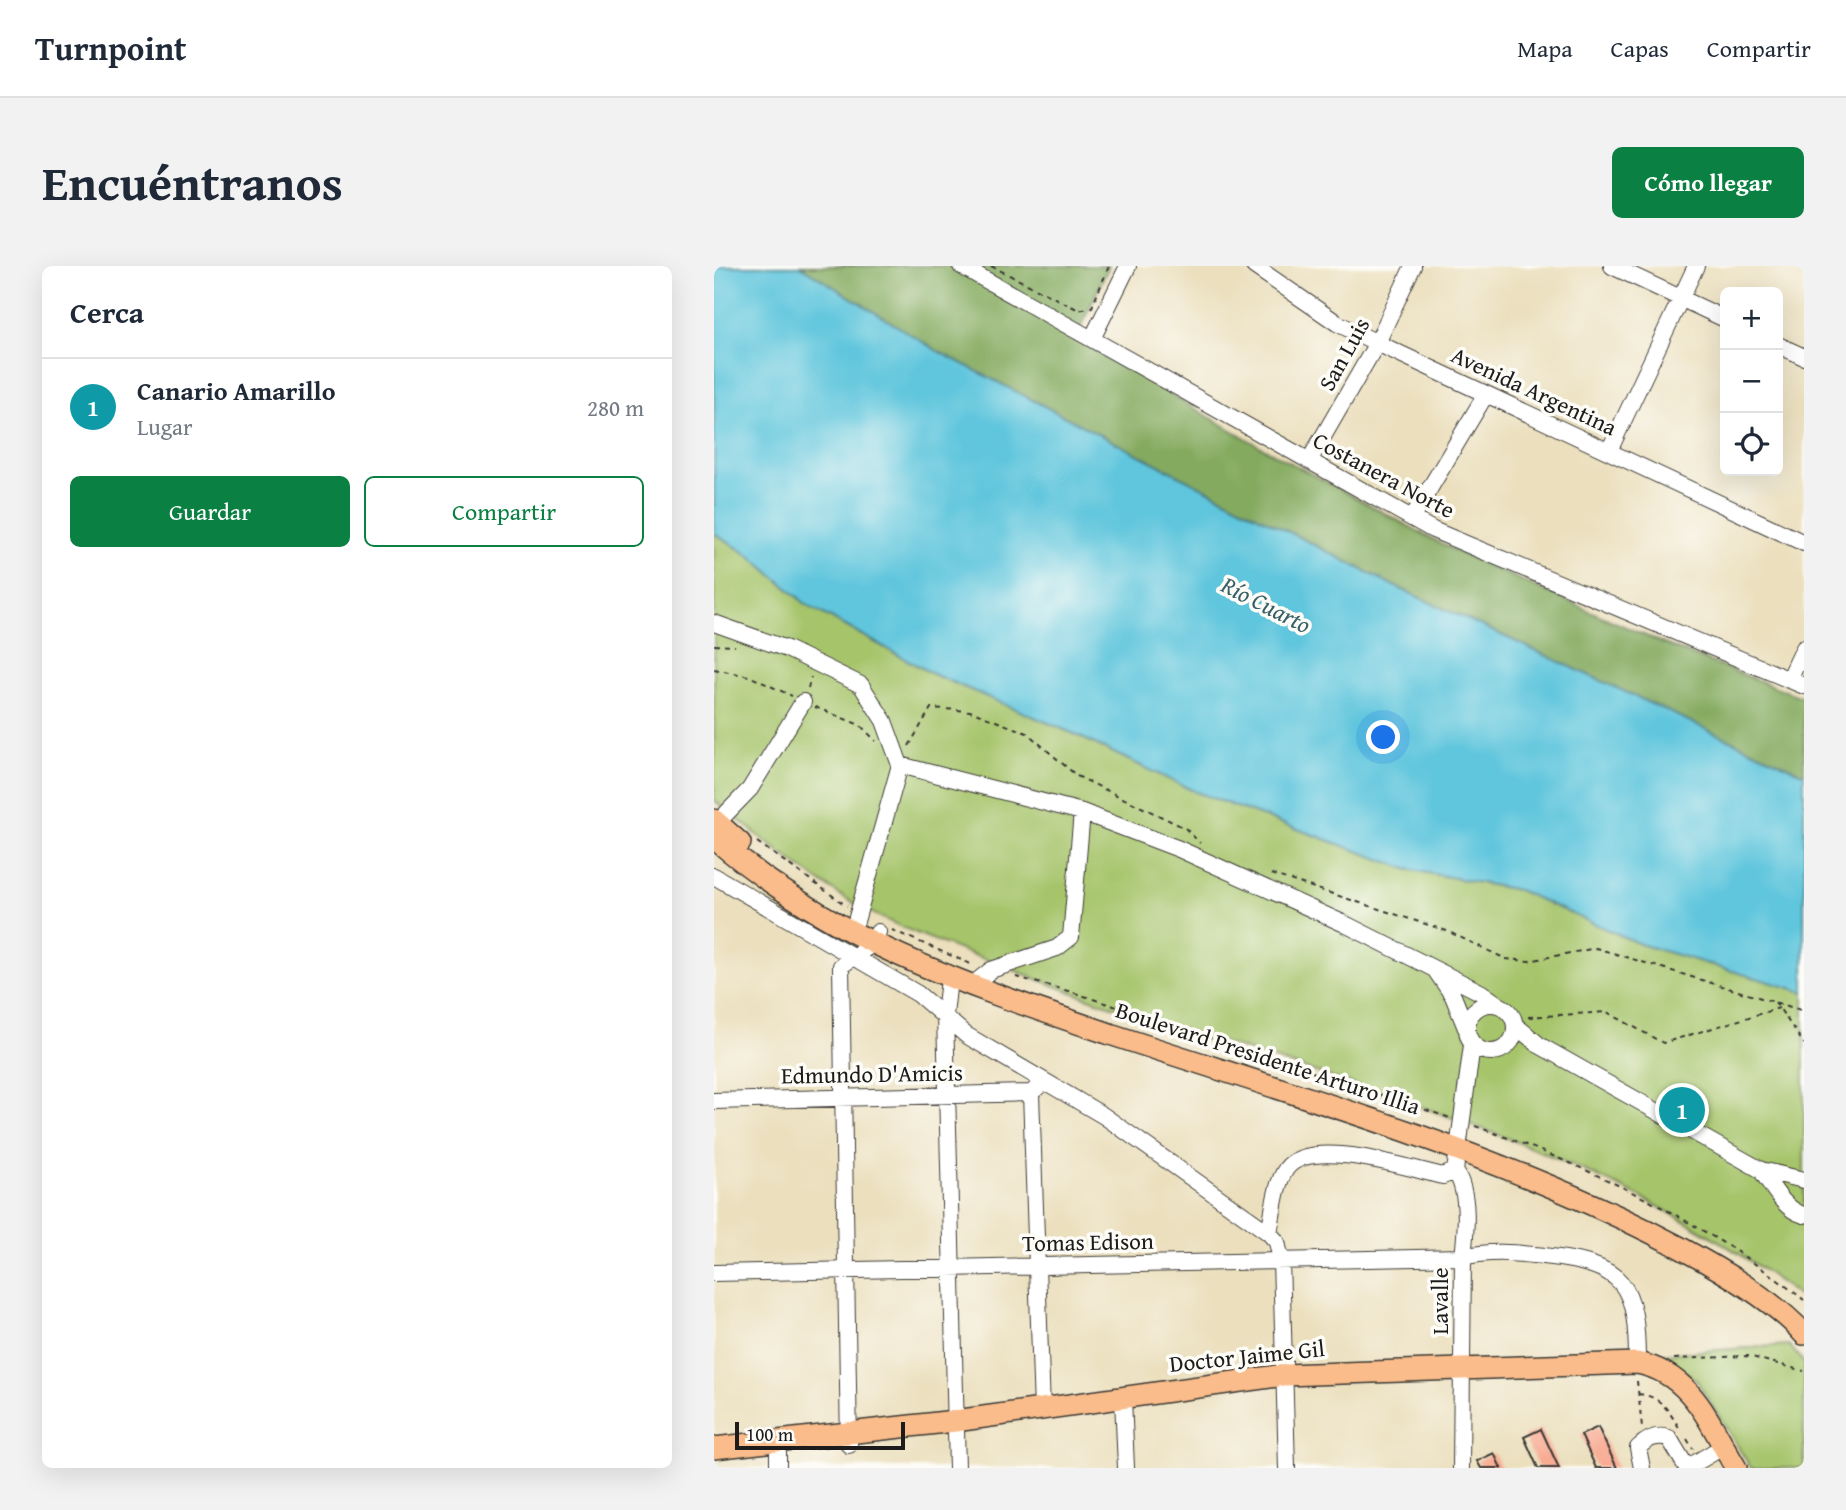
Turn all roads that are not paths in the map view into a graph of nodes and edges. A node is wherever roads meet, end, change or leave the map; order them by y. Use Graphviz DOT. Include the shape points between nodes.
graph roads {
  1 [pos="961,266"];
  2 [pos="1128,266"];
  3 [pos="1254,266"];
  4 [pos="1413,266"];
  5 [pos="1612,266"];
  6 [pos="1696,266"];
  7 [pos="1681,298"];
  8 [pos="1720,317"];
  9 [pos="1092,339"];
  10 [pos="1377,343"];
  11 [pos="1783,347"];
  12 [pos="1804,357"];
  13 [pos="1486,394"];
  14 [pos="1609,451"];
  15 [pos="1309,461"];
  16 [pos="1412,518"];
  17 [pos="1804,543"];
  18 [pos="714,623"];
  19 [pos="1804,648"];
  20 [pos="1797,683"];
  21 [pos="803,702"];
  22 [pos="900,765"];
  23 [pos="1082,812"];
  24 [pos="715,827"];
  25 [pos="714,876"];
  26 [pos="857,916"];
  27 [pos="880,935"];
  28 [pos="855,957"];
  29 [pos="1435,969"];
  30 [pos="981,978"];
  31 [pos="948,983"];
  32 [pos="1499,1005"];
  33 [pos="945,1015"];
  34 [pos="1514,1027"];
  35 [pos="1466,1028"];
  36 [pos="975,1041"];
  37 [pos="1472,1045"];
  38 [pos="1494,1052"];
  39 [pos="1468,1067"];
  40 [pos="1044,1082"];
  41 [pos="1031,1093"];
  42 [pos="949,1094"];
  43 [pos="844,1097"];
  44 [pos="714,1101"];
  45 [pos="1461,1136"];
  46 [pos="1760,1170"];
  47 [pos="1455,1171"];
  48 [pos="1804,1180"];
  49 [pos="1804,1216"];
  50 [pos="1269,1233"];
  51 [pos="1463,1257"];
  52 [pos="1281,1260"];
  53 [pos="1036,1266"];
  54 [pos="953,1268"];
  55 [pos="848,1271"];
  56 [pos="714,1273"];
  57 [pos="1804,1315"];
  58 [pos="1804,1334"];
  59 [pos="1637,1369"];
  60 [pos="1462,1374"];
  61 [pos="1284,1381"];
  62 [pos="1123,1403"];
  63 [pos="1042,1410"];
  64 [pos="956,1427"];
  65 [pos="849,1439"];
  66 [pos="714,1448"];
  67 [pos="714,1460"];
  68 [pos="778,1460"];
  69 [pos="1719,1460"];
  70 [pos="957,1468"];
  71 [pos="1126,1468"];
  72 [pos="1287,1468"];
  73 [pos="1461,1468"];
  74 [pos="1642,1468"];
  75 [pos="1687,1468"];
  76 [pos="1736,1468"];
  1 -- 9 [label="street, Costanera Norte"];
  2 -- 9 [label="street"];
  3 -- 10 [label="street, Avenida Argentina" via="1337,323"];
  4 -- 10 [label="street, San Luis"];
  5 -- 7 [label="street"];
  6 -- 7 [label="street"];
  7 -- 8 [label="street"];
  7 -- 14 [label="street"];
  9 -- 15 [label="street, Costanera Norte"];
  10 -- 13 [label="street, Avenida Argentina"];
  10 -- 15 [label="street, San Luis"];
  11 -- 12 [label="street"];
  13 -- 14 [label="street, Avenida Argentina"];
  13 -- 16 [label="street"];
  14 -- 17 [label="street, Avenida Argentina"];
  15 -- 16 [label="street, Costanera Norte"];
  16 -- 20 [label="street, Costanera Norte"];
  18 -- 22 [label="street" via="787,649 861,685 884,721"];
  19 -- 20 [label="street"];
  21 -- 24 [label="street" via="750,789"];
  22 -- 23 [label="street"];
  22 -- 26 [label="street"];
  23 -- 29 [label="street" via="1179,849"];
  23 -- 30 [label="street" via="1071,937 1057,948"];
  24 -- 26 [label="main road, Boulevard Presidente Arturo Illia" via="772,867"];
  24 -- 27 [label="main road, Boulevard Presidente Arturo Illia" via="807,907"];
  25 -- 28 [label="street"];
  26 -- 27 [label="main road, Boulevard Presidente Arturo Illia"];
  27 -- 28 [label="street"];
  27 -- 30 [label="main road, Boulevard Presidente Arturo Illia"];
  27 -- 31 [label="main road, Boulevard Presidente Arturo Illia"];
  28 -- 33 [label="street"];
  28 -- 43 [label="street" via="841,966"];
  29 -- 32 [label="street"];
  29 -- 35 [label="street"];
  30 -- 31 [label="main road, Boulevard Presidente Arturo Illia"];
  30 -- 45 [label="main road, Boulevard Presidente Arturo Illia"];
  31 -- 33 [label="street"];
  31 -- 36 [label="street" via="958,1015"];
  32 -- 34 [label="street"];
  32 -- 35 [label="street" via="1477,1008"];
  33 -- 36 [label="street"];
  33 -- 42 [label="street"];
  34 -- 38 [label="street" via="1509,1045"];
  34 -- 46 [label="street"];
  35 -- 37 [label="street"];
  36 -- 40 [label="street"];
  37 -- 38 [label="street"];
  37 -- 39 [label="street, Lavalle"];
  38 -- 39 [label="street"];
  39 -- 45 [label="street, Lavalle"];
  40 -- 41 [label="street"];
  40 -- 50 [label="street" via="1104,1116"];
  41 -- 42 [label="street, Edmundo D'Amicis"];
  41 -- 53 [label="street"];
  42 -- 43 [label="street, Edmundo D'Amicis"];
  42 -- 54 [label="street"];
  43 -- 44 [label="street, Edmundo D'Amicis"];
  43 -- 55 [label="street"];
  45 -- 47 [label="street, Lavalle"];
  45 -- 57 [label="main road, Boulevard Presidente Arturo Illia" via="1642,1213 1765,1285"];
  45 -- 58 [label="main road, Boulevard Presidente Arturo Illia" via="1636,1224 1758,1296"];
  46 -- 48 [label="street"];
  46 -- 49 [label="street" via="1783,1201"];
  47 -- 50 [label="street" via="1443,1175 1354,1157 1300,1156 1284,1171"];
  47 -- 51 [label="street, Lavalle" via="1463,1195"];
  50 -- 52 [label="street" via="1277,1242"];
  51 -- 52 [label="street, Tomas Edison"];
  51 -- 59 [label="street, Tomas Edison" via="1519,1253 1584,1261 1612,1273 1634,1308"];
  51 -- 60 [label="street, Lavalle"];
  52 -- 53 [label="street, Tomas Edison"];
  52 -- 61 [label="street"];
  53 -- 54 [label="street, Tomas Edison"];
  53 -- 63 [label="street"];
  54 -- 55 [label="street, Tomas Edison"];
  54 -- 64 [label="street"];
  55 -- 56 [label="street, Tomas Edison"];
  55 -- 65 [label="street"];
  59 -- 60 [label="main road, Doctor Jaime Gil"];
  59 -- 69 [label="main road, Doctor Jaime Gil" via="1670,1387"];
  59 -- 76 [label="main road, Doctor Jaime Gil" via="1663,1370 1686,1387"];
  60 -- 61 [label="main road, Doctor Jaime Gil"];
  60 -- 73 [label="street, Lavalle"];
  61 -- 62 [label="main road, Doctor Jaime Gil"];
  61 -- 72 [label="street"];
  62 -- 63 [label="main road, Doctor Jaime Gil"];
  62 -- 64 [label="main road, Doctor Jaime Gil"];
  62 -- 71 [label="street"];
  63 -- 64 [label="main road, Doctor Jaime Gil"];
  64 -- 65 [label="main road, Doctor Jaime Gil"];
  64 -- 70 [label="street"];
  65 -- 66 [label="main road, Doctor Jaime Gil"];
  65 -- 68 [label="main road, Doctor Jaime Gil"];
  67 -- 68 [label="main road, Doctor Jaime Gil"];
  69 -- 75 [label="street"];
  74 -- 75 [label="street" via="1638,1448 1661,1435 1669,1438"];
}
